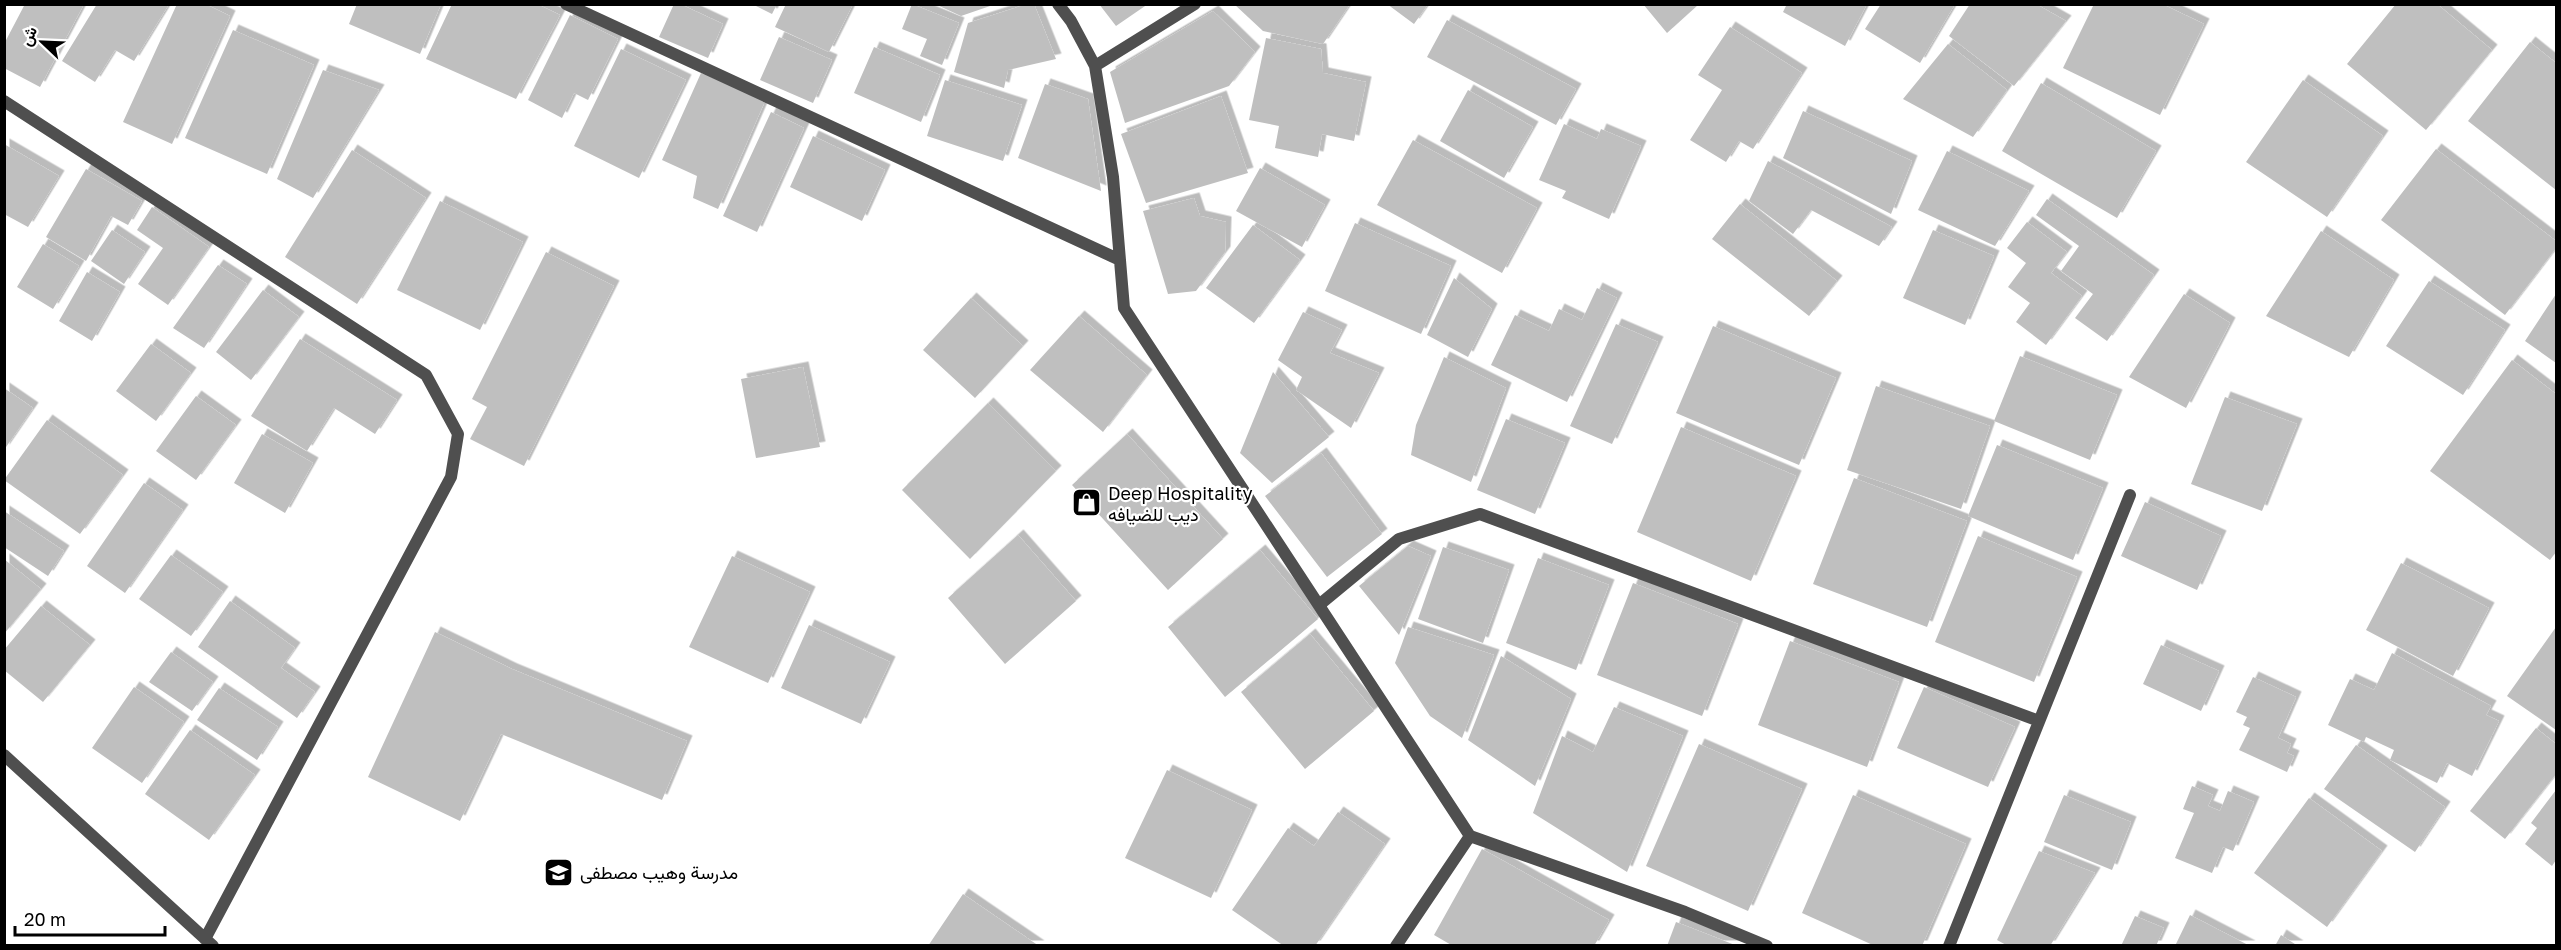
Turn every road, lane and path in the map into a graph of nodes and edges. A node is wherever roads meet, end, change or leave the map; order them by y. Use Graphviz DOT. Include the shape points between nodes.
graph roads {
  1 [pos="566,4"];
  2 [pos="1058,4"];
  3 [pos="1195,4"];
  4 [pos="1095,66"];
  5 [pos="4,101"];
  6 [pos="1120,260"];
  7 [pos="2130,495"];
  8 [pos="1319,605"];
  9 [pos="2039,721"];
  10 [pos="4,755"];
  11 [pos="1470,836"];
  12 [pos="209,942"];
  13 [pos="1396,945"];
  14 [pos="1767,945"];
  15 [pos="1949,945"];
  1 -- 6 [label="street"];
  2 -- 4 [label="street"];
  3 -- 4 [label="street"];
  4 -- 6 [label="street" via="1113,177"];
  5 -- 12 [label="street" via="426,375 458,434 452,477"];
  6 -- 8 [label="street" via="1124,308"];
  7 -- 9 [label="street"];
  8 -- 9 [label="street" via="1399,540 1480,514"];
  8 -- 11 [label="street"];
  9 -- 15 [label="street"];
  10 -- 12 [label="street"];
  11 -- 13 [label="street"];
  11 -- 14 [label="street"];
}
